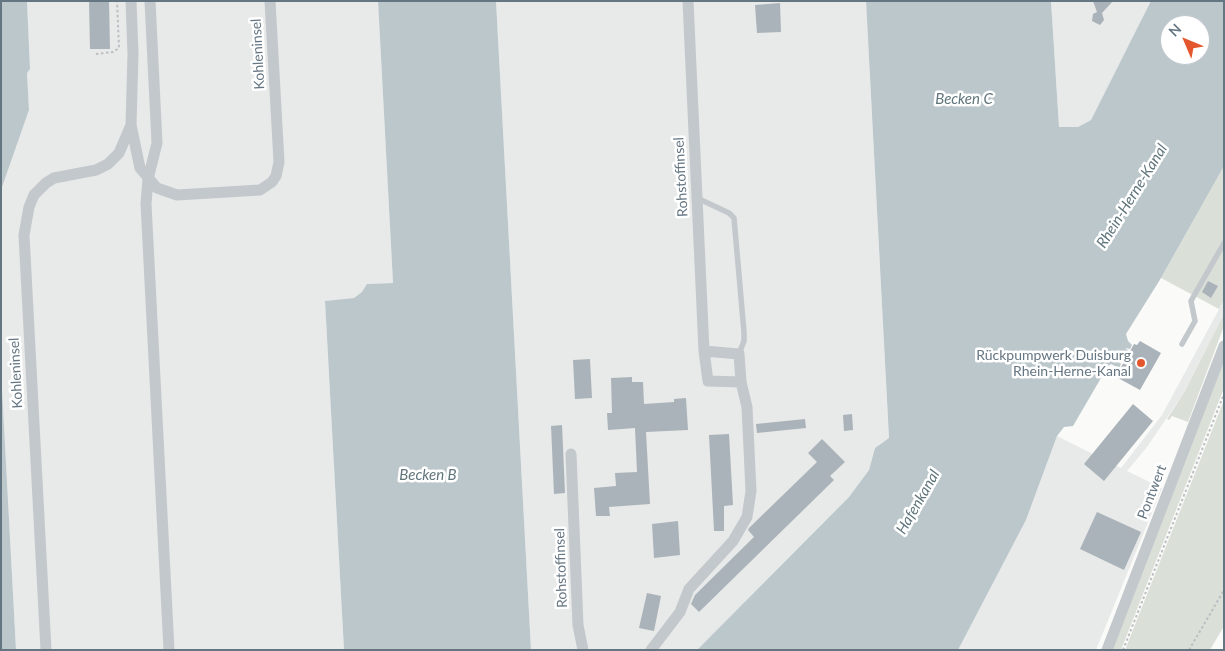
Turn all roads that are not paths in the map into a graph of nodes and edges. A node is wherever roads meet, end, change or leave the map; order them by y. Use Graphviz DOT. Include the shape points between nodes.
graph roads {
  1 [pos="131,1"];
  2 [pos="150,1"];
  3 [pos="270,1"];
  4 [pos="688,1"];
  5 [pos="152,48"];
  6 [pos="133,54"];
  7 [pos="131,125"];
  8 [pos="148,179"];
  9 [pos="697,198"];
  10 [pos="1224,243"];
  11 [pos="1182,344"];
  12 [pos="1224,346"];
  13 [pos="704,351"];
  14 [pos="739,354"];
  15 [pos="740,382"];
  16 [pos="571,454"];
  17 [pos="46,650"];
  18 [pos="169,650"];
  19 [pos="583,650"];
  20 [pos="651,650"];
  21 [pos="1107,650"];
  1 -- 6 [label="street, Kohleninsel"];
  2 -- 5 [label="street, Kohleninsel"];
  3 -- 8 [label="street, Kohleninsel" via="279,162 272,182 260,190 177,195 157,188"];
  4 -- 9 [label="street, Rohstoffinsel"];
  5 -- 6 [label="street"];
  5 -- 8 [label="street, Kohleninsel" via="157,143"];
  6 -- 7 [label="street, Kohleninsel"];
  7 -- 8 [label="street, Kohleninsel" via="140,168"];
  7 -- 17 [label="street, Kohleninsel" via="119,153 108,164 46,182 34,195 29,207 24,235"];
  8 -- 18 [label="street, Kohleninsel" via="146,204"];
  9 -- 13 [label="street, Rohstoffinsel"];
  9 -- 14 [label="lane" via="734,218 744,332"];
  10 -- 11 [label="lane" via="1191,301 1195,321"];
  12 -- 21 [label="street, Pontwert"];
  13 -- 14 [label="street"];
  13 -- 15 [label="street, Rohstoffinsel" via="708,381"];
  14 -- 15 [label="street"];
  15 -- 20 [label="street" via="747,407 752,491 747,517 732,541 689,589 680,612"];
  16 -- 19 [label="street, Rohstoffinsel" via="578,625"];
}
